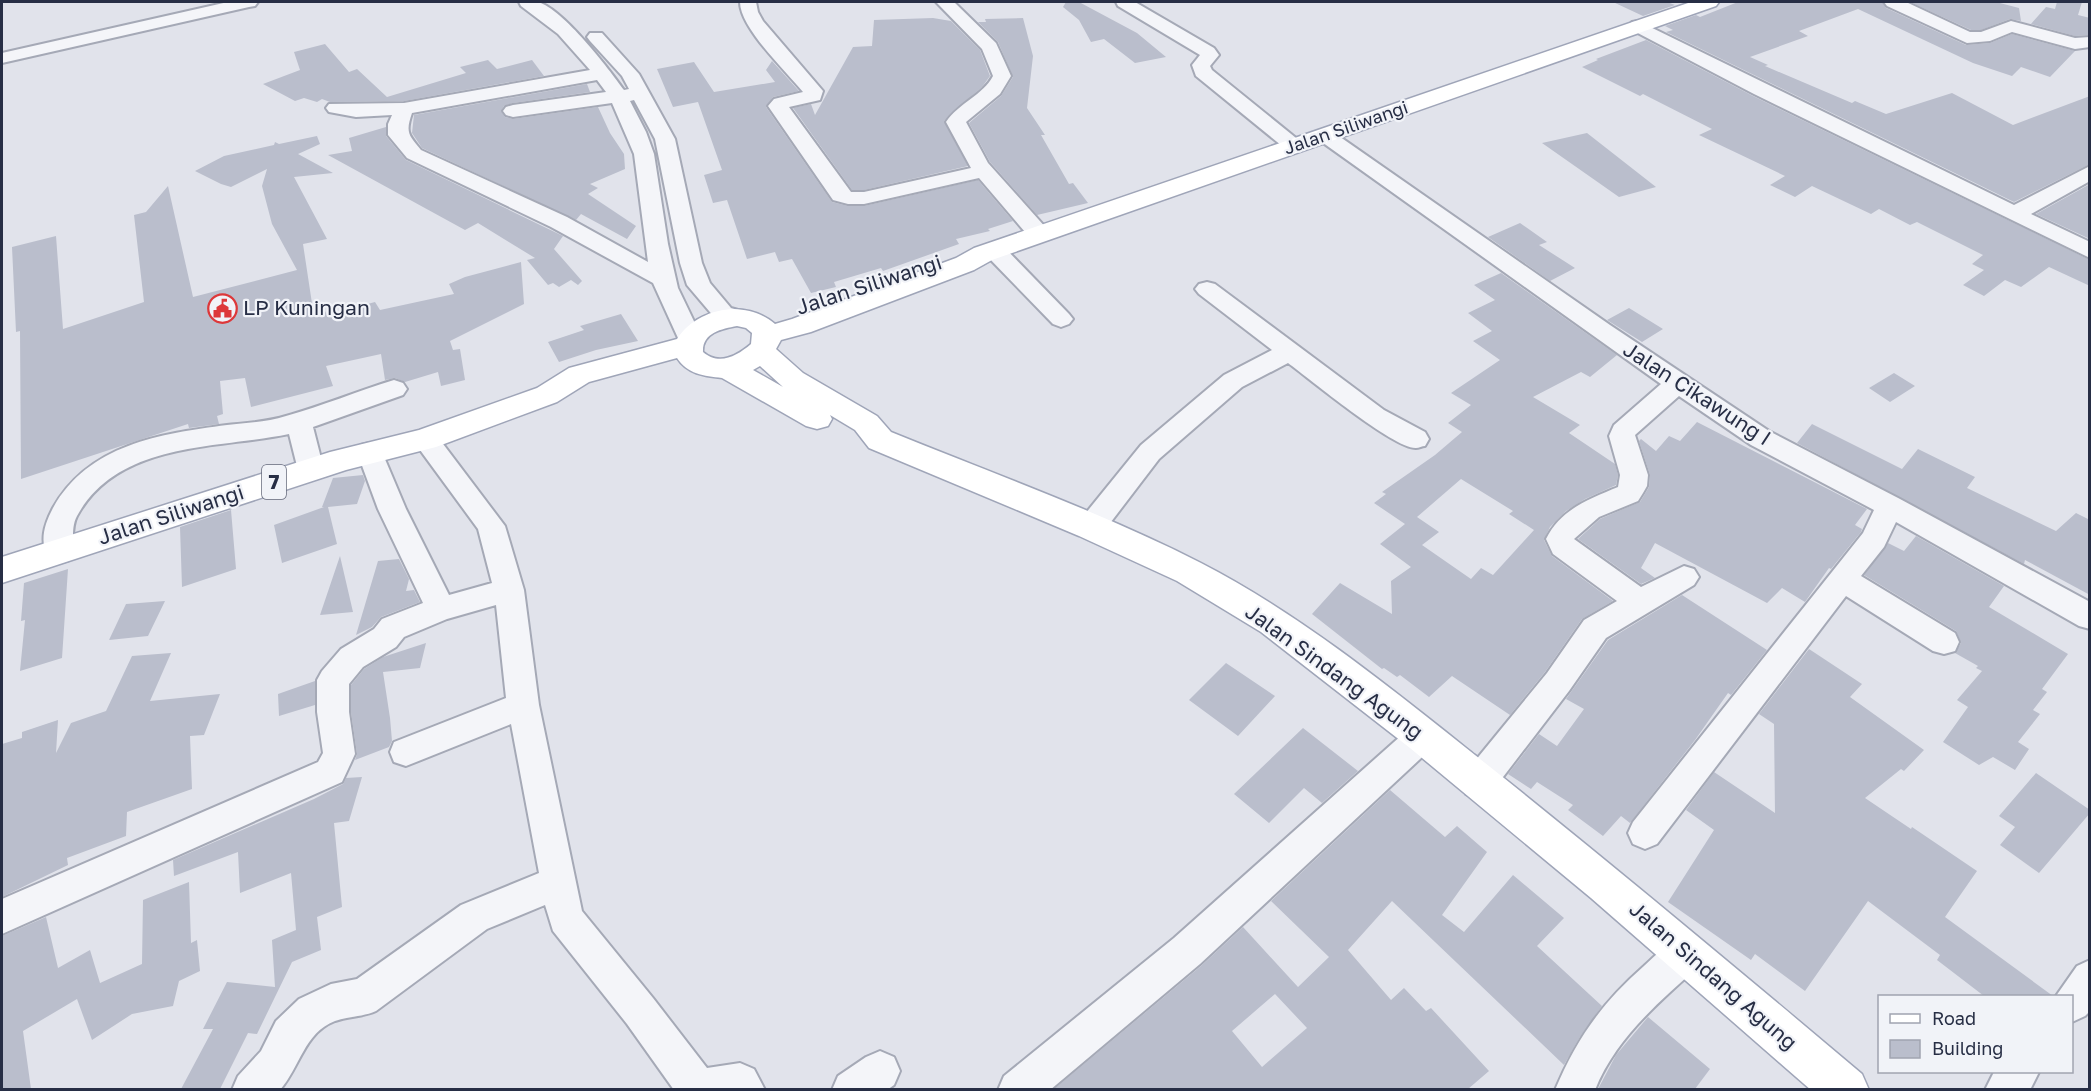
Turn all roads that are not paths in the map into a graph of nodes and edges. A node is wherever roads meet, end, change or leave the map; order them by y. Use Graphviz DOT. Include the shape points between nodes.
graph roads {
  1 [pos="202,2"];
  2 [pos="249,2"];
  3 [pos="527,2"];
  4 [pos="557,2"];
  5 [pos="748,2"];
  6 [pos="945,2"];
  7 [pos="1124,2"];
  8 [pos="1709,2"];
  9 [pos="1893,2"];
  10 [pos="1638,26"];
  11 [pos="2090,42"];
  12 [pos="2,47"];
  13 [pos="2,58"];
  14 [pos="603,73"];
  15 [pos="641,93"];
  16 [pos="617,97"];
  17 [pos="336,108"];
  18 [pos="404,110"];
  19 [pos="513,111"];
  20 [pos="1326,135"];
  21 [pos="1294,146"];
  22 [pos="984,171"];
  23 [pos="2090,172"];
  24 [pos="2014,214"];
  25 [pos="1039,234"];
  26 [pos="2090,251"];
  27 [pos="988,252"];
  28 [pos="663,279"];
  29 [pos="1208,289"];
  30 [pos="1061,319"];
  31 [pos="755,331"];
  32 [pos="691,348"];
  33 [pos="1291,351"];
  34 [pos="726,368"];
  35 [pos="1679,382"];
  36 [pos="394,389"];
  37 [pos="299,421"];
  38 [pos="424,439"];
  39 [pos="1416,439"];
  40 [pos="880,441"];
  41 [pos="370,452"];
  42 [pos="311,470"];
  43 [pos="1890,506"];
  44 [pos="1091,527"];
  45 [pos="59,552"];
  46 [pos="2,570"];
  47 [pos="1684,577"];
  48 [pos="1842,579"];
  49 [pos="509,590"];
  50 [pos="1641,603"];
  51 [pos="441,609"];
  52 [pos="2090,617"];
  53 [pos="1944,642"];
  54 [pos="523,705"];
  55 [pos="1423,736"];
  56 [pos="406,752"];
  57 [pos="1478,783"];
  58 [pos="1645,833"];
  59 [pos="559,882"];
  60 [pos="2,917"];
  61 [pos="1685,954"];
  62 [pos="2090,979"];
  63 [pos="2073,1003"];
  64 [pos="2017,1073"];
  65 [pos="252,1089"];
  66 [pos="745,1089"];
  67 [pos="1018,1089"];
  68 [pos="1575,1089"];
  69 [pos="1846,1089"];
  70 [pos="2005,1089"];
  1 -- 12 [label="street"];
  2 -- 13 [label="street"];
  3 -- 14 [label="street" via="543,11"];
  4 -- 15 [label="street" via="624,67"];
  5 -- 22 [label="street" via="755,24 813,91 807,99 778,106 841,195 864,198"];
  6 -- 22 [label="street" via="990,47 1002,75 990,92 959,115 956,122"];
  7 -- 21 [label="street" via="1208,52 1210,55 1201,65 1203,72"];
  8 -- 10 [label="main road, Jalan Siliwangi"];
  9 -- 11 [label="street" via="1967,38 1984,37 2013,26 2075,44"];
  10 -- 20 [label="main road, Jalan Siliwangi"];
  10 -- 24 [label="street"];
  14 -- 16 [label="street"];
  14 -- 18 [label="street"];
  15 -- 16 [label="street"];
  15 -- 31 [label="street" via="665,139 699,285 723,313"];
  16 -- 19 [label="street"];
  16 -- 28 [label="street" via="635,128 644,155"];
  17 -- 18 [label="street"];
  18 -- 28 [label="street" via="398,135 414,154 559,222"];
  20 -- 21 [label="main road, Jalan Siliwangi"];
  20 -- 35 [label="street, Jalan Cikawung I"];
  21 -- 25 [label="main road, Jalan Siliwangi"];
  22 -- 25 [label="street"];
  23 -- 24 [label="street"];
  24 -- 26 [label="street"];
  25 -- 27 [label="main road, Jalan Siliwangi"];
  27 -- 30 [label="street"];
  27 -- 31 [label="main road, Jalan Siliwangi" via="812,322"];
  28 -- 32 [label="street"];
  29 -- 33 [label="street"];
  31 -- 32 [label="main road" via="710,323"];
  31 -- 34 [label="main road" via="747,363"];
  31 -- 40 [label="main road, Jalan Sindang Agung" via="793,380 866,423"];
  32 -- 34 [label="main road" via="709,367"];
  32 -- 38 [label="main road, Jalan Siliwangi / 7" via="574,396 547,395"];
  33 -- 39 [label="street" via="1375,416"];
  33 -- 44 [label="street" via="1233,381 1150,452"];
  34 -- 40 [label="main road" via="849,436"];
  35 -- 43 [label="street, Jalan Cikawung I" via="1760,438"];
  35 -- 50 [label="street" via="1623,431 1634,481 1628,494 1589,510 1560,539 1563,546"];
  36 -- 37 [label="street"];
  37 -- 42 [label="street"];
  37 -- 45 [label="street" via="171,442 122,459 94,475 71,499 58,529"];
  38 -- 41 [label="main road, Jalan Siliwangi / 7"];
  38 -- 49 [label="street" via="491,526"];
  40 -- 44 [label="main road, Jalan Sindang Agung"];
  41 -- 42 [label="main road, Jalan Siliwangi / 7"];
  41 -- 51 [label="street" via="392,509"];
  42 -- 45 [label="main road, Jalan Siliwangi / 7"];
  43 -- 48 [label="street" via="1874,539"];
  43 -- 52 [label="street, Jalan Cikawung I"];
  44 -- 55 [label="main road, Jalan Sindang Agung" via="1189,572 1273,622"];
  45 -- 46 [label="main road, Jalan Siliwangi / 7"];
  47 -- 50 [label="street"];
  48 -- 53 [label="street"];
  48 -- 58 [label="street"];
  49 -- 51 [label="street"];
  49 -- 54 [label="street"];
  50 -- 57 [label="street" via="1595,629"];
  51 -- 60 [label="street" via="393,628 385,638 352,658 333,680 339,754 330,772"];
  54 -- 56 [label="street"];
  54 -- 59 [label="street"];
  55 -- 57 [label="main road, Jalan Sindang Agung"];
  55 -- 67 [label="street" via="1187,951"];
  57 -- 61 [label="main road, Jalan Sindang Agung" via="1606,884"];
  59 -- 65 [label="street" via="474,917 363,998 344,998 321,1008 298,1024 276,1064"];
  59 -- 66 [label="street" via="566,919 699,1089 740,1083"];
  61 -- 68 [label="street" via="1628,1004 1594,1049"];
  61 -- 69 [label="main road, Jalan Sindang Agung"];
  62 -- 63 [label="street"];
  64 -- 70 [label="street"];
}
